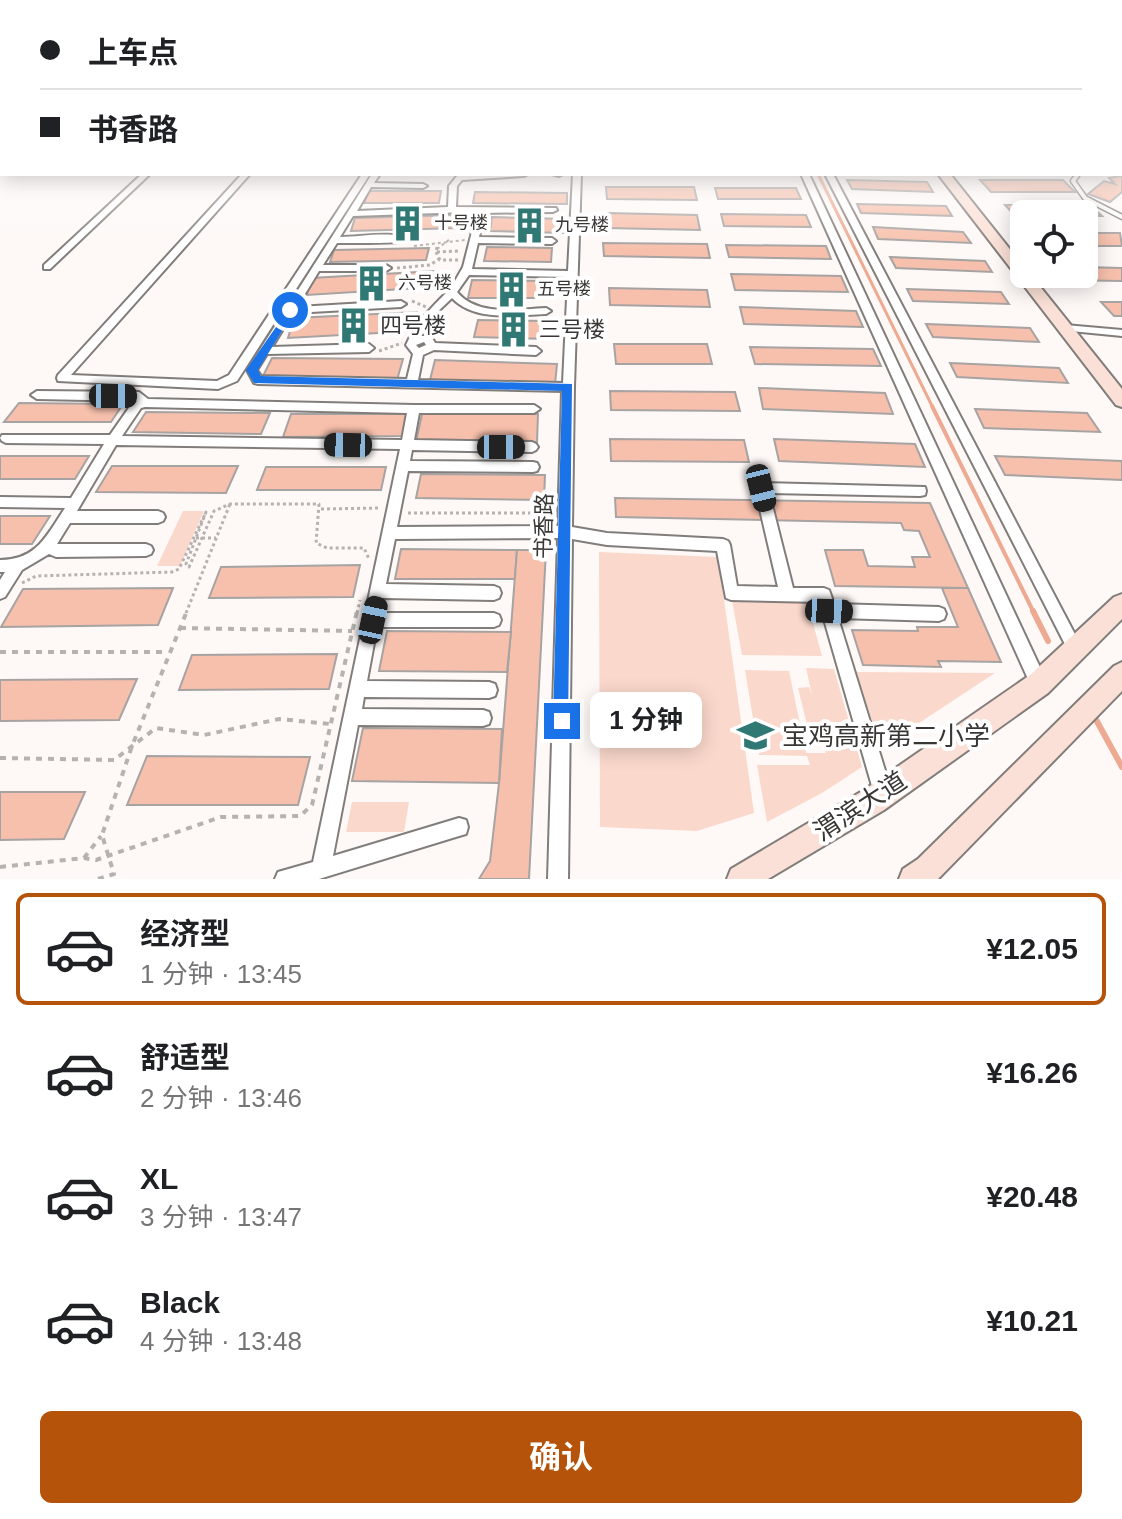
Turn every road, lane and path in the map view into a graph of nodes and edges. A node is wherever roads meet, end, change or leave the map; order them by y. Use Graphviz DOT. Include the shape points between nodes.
graph roads {
  1 [pos="144,176"];
  2 [pos="244,176"];
  3 [pos="492,176"];
  4 [pos="577,176"];
  5 [pos="806,176"];
  6 [pos="830,176"];
  7 [pos="946,176"];
  8 [pos="1077,176"];
  9 [pos="368,179"];
  10 [pos="423,186"];
  11 [pos="452,210"];
  12 [pos="553,210"];
  13 [pos="475,211"];
  14 [pos="351,214"];
  15 [pos="1122,217"];
  16 [pos="334,240"];
  17 [pos="450,240"];
  18 [pos="474,240"];
  19 [pos="552,241"];
  20 [pos="410,243"];
  21 [pos="436,252"];
  22 [pos="470,256"];
  23 [pos="439,259"];
  24 [pos="47,267"];
  25 [pos="316,268"];
  26 [pos="386,268"];
  27 [pos="466,272"];
  28 [pos="573,274"];
  29 [pos="451,291"];
  30 [pos="401,304"];
  31 [pos="290,310"];
  32 [pos="546,311"];
  33 [pos="429,312"];
  34 [pos="1065,328"];
  35 [pos="1122,333"];
  36 [pos="414,346"];
  37 [pos="369,348"];
  38 [pos="264,351"];
  39 [pos="536,351"];
  40 [pos="412,383"];
  41 [pos="568,387"];
  42 [pos="37,395"];
  43 [pos="1122,401"];
  44 [pos="145,403"];
  45 [pos="414,409"];
  46 [pos="534,409"];
  47 [pos="6,438"];
  48 [pos="113,440"];
  49 [pos="407,446"];
  50 [pos="532,447"];
  51 [pos="403,466"];
  52 [pos="533,467"];
  53 [pos="920,491"];
  54 [pos="0,502"];
  55 [pos="74,503"];
  56 [pos="230,504"];
  57 [pos="395,508"];
  58 [pos="321,509"];
  59 [pos="535,513"];
  60 [pos="66,517"];
  61 [pos="158,517"];
  62 [pos="566,532"];
  63 [pos="391,533"];
  64 [pos="198,538"];
  65 [pos="216,538"];
  66 [pos="49,546"];
  67 [pos="146,550"];
  68 [pos="371,562"];
  69 [pos="0,566"];
  70 [pos="17,566"];
  71 [pos="18,585"];
  72 [pos="371,590"];
  73 [pos="0,592"];
  74 [pos="494,593"];
  75 [pos="787,594"];
  76 [pos="1122,604"];
  77 [pos="829,611"];
  78 [pos="939,614"];
  79 [pos="494,620"];
  80 [pos="372,625"];
  81 [pos="180,628"];
  82 [pos="352,631"];
  83 [pos="1075,649"];
  84 [pos="0,652"];
  85 [pos="170,652"];
  86 [pos="1122,674"];
  87 [pos="1039,684"];
  88 [pos="358,689"];
  89 [pos="489,690"];
  90 [pos="483,718"];
  91 [pos="352,722"];
  92 [pos="330,724"];
  93 [pos="132,746"];
  94 [pos="0,758"];
  95 [pos="883,793"];
  96 [pos="459,827"];
  97 [pos="103,833"];
  98 [pos="84,858"];
  99 [pos="109,858"];
  100 [pos="0,867"];
  101 [pos="321,869"];
  102 [pos="98,879"];
  103 [pos="285,879"];
  104 [pos="558,879"];
  105 [pos="741,879"];
  106 [pos="913,879"];
  1 -- 24 [label="street"];
  2 -- 9 [label="street" via="62,378 218,385 233,378"];
  3 -- 11 [label="street" via="460,178 453,186"];
  4 -- 28 [label="street, 书香路"];
  5 -- 87 [label="street"];
  6 -- 83 [label="street"];
  7 -- 34 [label="main road"];
  8 -- 15 [label="lane" via="1077,190"];
  9 -- 10 [label="street"];
  9 -- 14 [label="street"];
  11 -- 13 [label="street"];
  11 -- 14 [label="street"];
  12 -- 13 [label="street"];
  13 -- 18 [label="street" via="479,220"];
  14 -- 16 [label="street"];
  16 -- 20 [label="street"];
  16 -- 25 [label="street"];
  17 -- 18 [label="path"];
  17 -- 20 [label="path"];
  17 -- 21 [label="path"];
  17 -- 21 [label="path" via="463,245 463,251"];
  18 -- 19 [label="street"];
  18 -- 22 [label="street"];
  21 -- 23 [label="path"];
  22 -- 23 [label="path"];
  22 -- 27 [label="street"];
  23 -- 26 [label="path" via="430,265"];
  25 -- 26 [label="street"];
  25 -- 31 [label="street"];
  27 -- 28 [label="street"];
  27 -- 29 [label="street"];
  28 -- 41 [label="street, 书香路"];
  29 -- 32 [label="street" via="459,304 480,311"];
  29 -- 33 [label="street"];
  30 -- 31 [label="street"];
  30 -- 33 [label="path" via="418,301"];
  31 -- 38 [label="street"];
  33 -- 36 [label="street"];
  34 -- 35 [label="street"];
  34 -- 43 [label="main road"];
  36 -- 37 [label="path" via="401,343 377,352"];
  36 -- 39 [label="street"];
  36 -- 40 [label="street"];
  37 -- 38 [label="street"];
  38 -- 40 [label="street" via="252,370 258,380"];
  40 -- 41 [label="street"];
  41 -- 62 [label="street, 书香路"];
  42 -- 44 [label="street" via="139,396"];
  44 -- 45 [label="street"];
  44 -- 48 [label="street" via="137,405"];
  45 -- 46 [label="street"];
  45 -- 49 [label="street"];
  47 -- 48 [label="street"];
  48 -- 49 [label="street"];
  48 -- 55 [label="street"];
  49 -- 50 [label="street"];
  49 -- 51 [label="street"];
  51 -- 52 [label="street"];
  51 -- 57 [label="street"];
  53 -- 75 [label="street" via="761,488"];
  54 -- 55 [label="street"];
  55 -- 60 [label="street"];
  56 -- 58 [label="path" via="305,503"];
  56 -- 64 [label="path" via="214,511"];
  56 -- 65 [label="path"];
  57 -- 58 [label="path"];
  57 -- 59 [label="path" via="413,514"];
  57 -- 63 [label="street"];
  58 -- 68 [label="path" via="316,543 364,548"];
  60 -- 61 [label="street"];
  60 -- 66 [label="street"];
  62 -- 63 [label="street"];
  62 -- 75 [label="street" via="723,545 731,593"];
  62 -- 104 [label="street, 书香路"];
  63 -- 72 [label="street"];
  64 -- 64 [label="path" via="206,512"];
  64 -- 64 [label="path" via="189,567 186,564"];
  64 -- 65 [label="path"];
  64 -- 71 [label="path" via="172,572 36,576"];
  65 -- 81 [label="path"];
  66 -- 67 [label="street" via="56,551"];
  66 -- 70 [label="street"];
  69 -- 70 [label="street"];
  70 -- 73 [label="street"];
  72 -- 74 [label="street"];
  72 -- 80 [label="street"];
  72 -- 82 [label="path"];
  75 -- 77 [label="street" via="824,595"];
  76 -- 83 [label="main road, 渭滨大道"];
  77 -- 78 [label="street"];
  77 -- 95 [label="street"];
  79 -- 80 [label="street"];
  80 -- 82 [label="path"];
  80 -- 88 [label="street"];
  81 -- 82 [label="path"];
  81 -- 85 [label="path"];
  82 -- 92 [label="path"];
  83 -- 87 [label="main road, 渭滨大道"];
  84 -- 85 [label="path"];
  85 -- 93 [label="path"];
  86 -- 106 [label="main road"];
  87 -- 95 [label="main road, 渭滨大道"];
  88 -- 89 [label="street"];
  88 -- 91 [label="street"];
  90 -- 91 [label="street"];
  91 -- 92 [label="path"];
  91 -- 101 [label="street"];
  92 -- 93 [label="path" via="279,719 204,735 156,728"];
  92 -- 99 [label="path" via="312,805 300,816 221,817"];
  93 -- 94 [label="path" via="114,760"];
  93 -- 97 [label="path"];
  95 -- 105 [label="main road, 渭滨大道"];
  96 -- 101 [label="street"];
  97 -- 98 [label="path"];
  97 -- 99 [label="path"];
  98 -- 99 [label="path"];
  98 -- 100 [label="path"];
  99 -- 102 [label="path" via="114,874"];
  101 -- 103 [label="street"];
}
